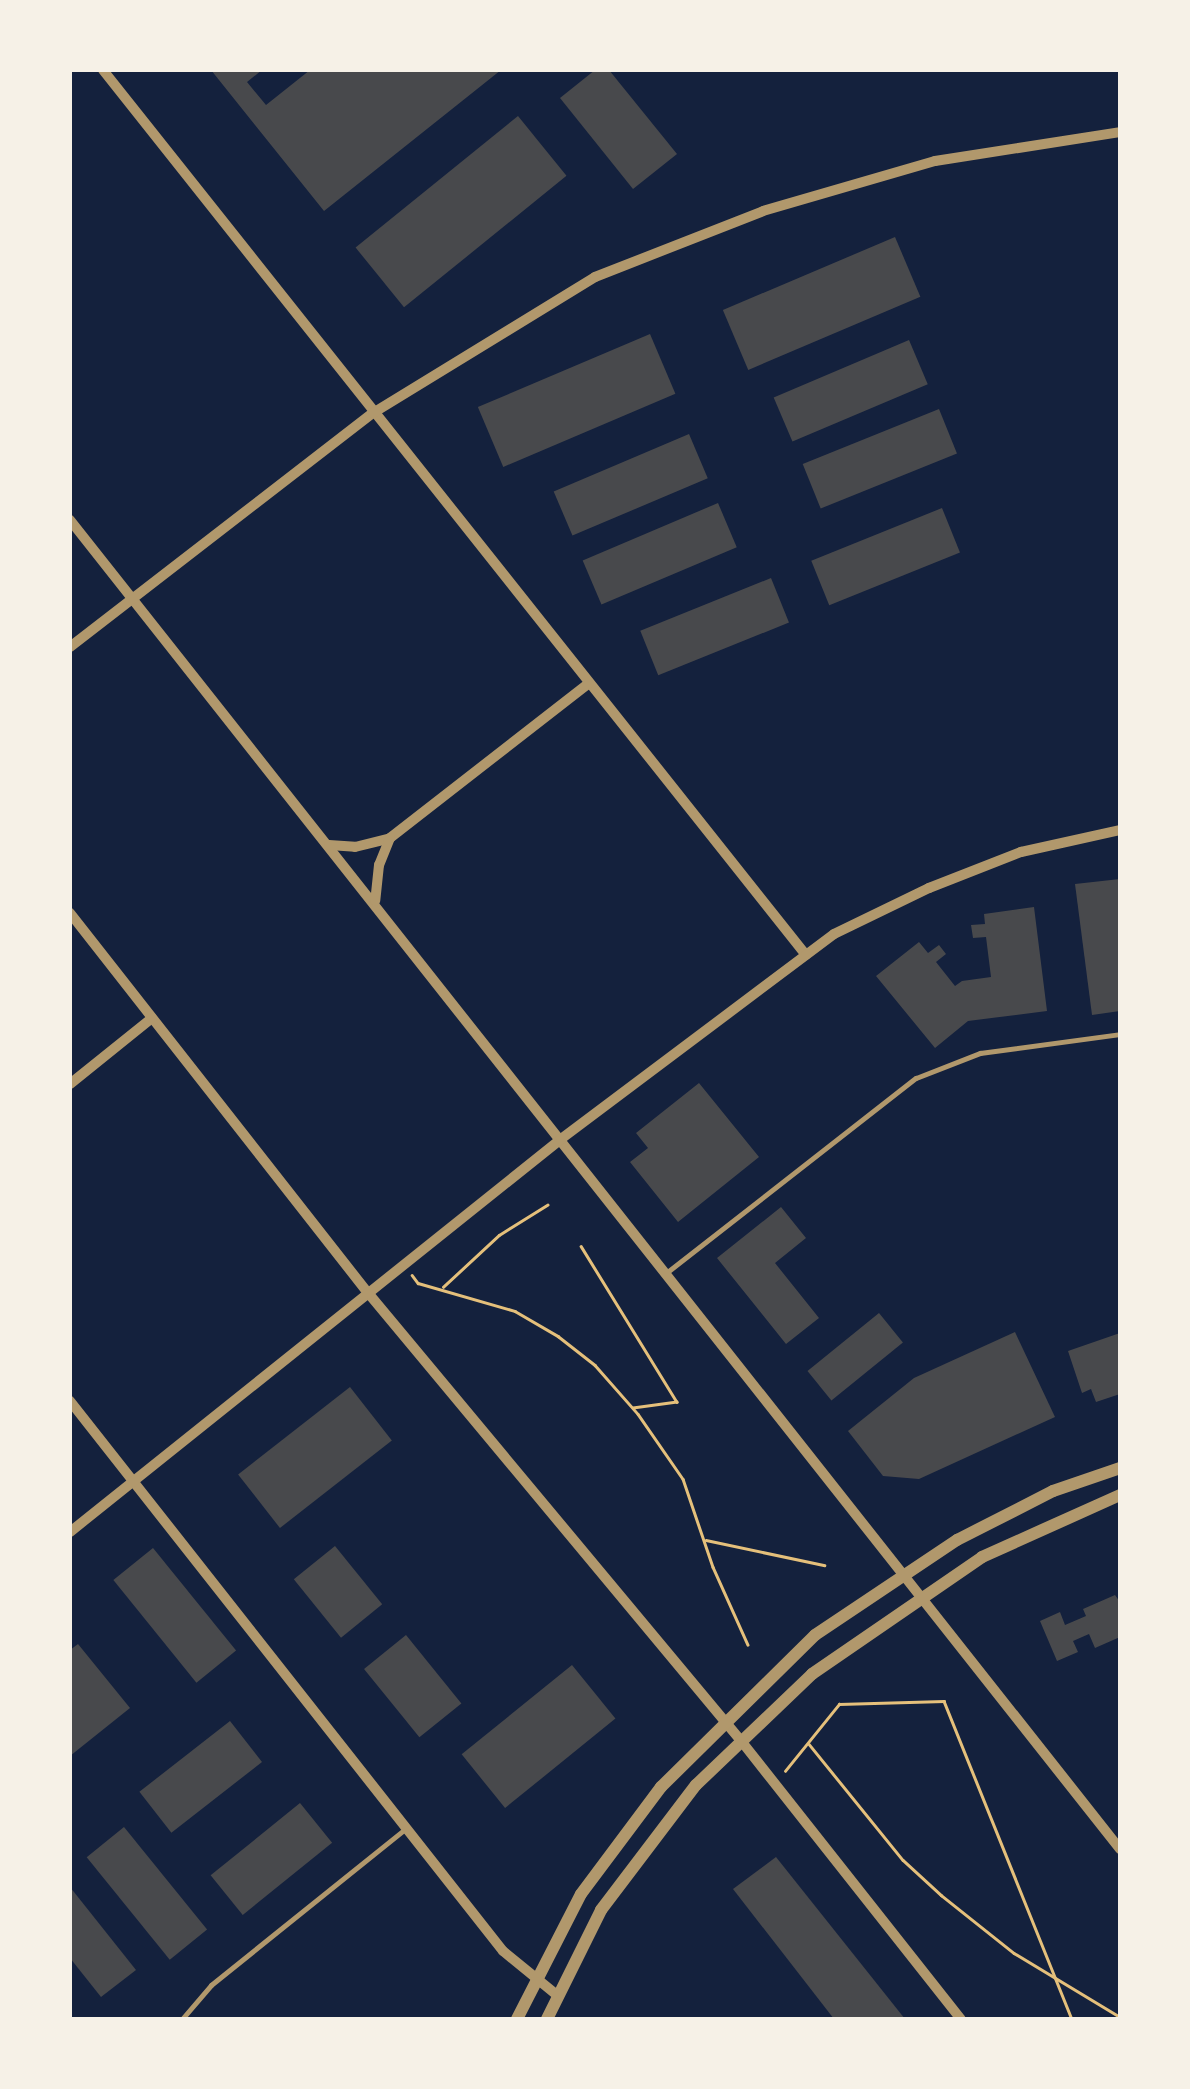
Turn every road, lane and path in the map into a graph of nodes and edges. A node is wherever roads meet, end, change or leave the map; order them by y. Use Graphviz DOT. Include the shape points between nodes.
graph roads {
  1 [pos="103,70"];
  2 [pos="1120,132"];
  3 [pos="373,412"];
  4 [pos="70,520"];
  5 [pos="132,598"];
  6 [pos="70,647"];
  7 [pos="589,683"];
  8 [pos="1120,830"];
  9 [pos="390,838"];
  10 [pos="328,845"];
  11 [pos="375,902"];
  12 [pos="70,913"];
  13 [pos="806,955"];
  14 [pos="152,1018"];
  15 [pos="1120,1034"];
  16 [pos="70,1084"];
  17 [pos="561,1139"];
  18 [pos="547,1205"];
  19 [pos="581,1246"];
  20 [pos="404,1266"];
  21 [pos="666,1273"];
  22 [pos="442,1288"];
  23 [pos="369,1294"];
  24 [pos="70,1401"];
  25 [pos="633,1408"];
  26 [pos="1120,1468"];
  27 [pos="134,1481"];
  28 [pos="1120,1495"];
  29 [pos="70,1532"];
  30 [pos="705,1540"];
  31 [pos="824,1565"];
  32 [pos="904,1576"];
  33 [pos="922,1598"];
  34 [pos="748,1645"];
  35 [pos="726,1723"];
  36 [pos="742,1742"];
  37 [pos="808,1743"];
  38 [pos="774,1783"];
  39 [pos="406,1828"];
  40 [pos="1120,1849"];
  41 [pos="1054,1978"];
  42 [pos="536,1981"];
  43 [pos="558,1996"];
  44 [pos="1120,2017"];
  45 [pos="182,2019"];
  46 [pos="516,2019"];
  47 [pos="547,2019"];
  48 [pos="961,2019"];
  49 [pos="1072,2019"];
  1 -- 3 [label="street"];
  2 -- 3 [label="street" via="935,161 763,211 595,277"];
  3 -- 5 [label="street"];
  3 -- 7 [label="street"];
  4 -- 5 [label="street"];
  5 -- 6 [label="street"];
  5 -- 10 [label="street"];
  7 -- 9 [label="street"];
  7 -- 13 [label="street"];
  8 -- 13 [label="street" via="1021,852 929,888 834,934"];
  9 -- 10 [label="street" via="355,847"];
  9 -- 11 [label="street"];
  10 -- 11 [label="street"];
  11 -- 17 [label="street"];
  12 -- 14 [label="street"];
  13 -- 17 [label="street"];
  14 -- 16 [label="street"];
  14 -- 23 [label="street"];
  15 -- 21 [label="lane" via="980,1052 916,1078"];
  17 -- 20 [label="street"];
  17 -- 21 [label="street"];
  18 -- 22 [label="path" via="499,1235"];
  19 -- 25 [label="path" via="677,1402"];
  20 -- 22 [label="path" via="418,1282"];
  20 -- 23 [label="street"];
  21 -- 32 [label="street"];
  22 -- 25 [label="path" via="515,1312 558,1336"];
  23 -- 27 [label="street"];
  23 -- 35 [label="street"];
  24 -- 27 [label="street"];
  25 -- 30 [label="path" via="683,1479"];
  26 -- 32 [label="street" via="1053,1491 957,1540"];
  27 -- 29 [label="street"];
  27 -- 39 [label="street"];
  28 -- 33 [label="street" via="982,1557"];
  30 -- 31 [label="path"];
  30 -- 34 [label="path"];
  32 -- 33 [label="street"];
  32 -- 35 [label="street" via="814,1635"];
  33 -- 36 [label="street" via="812,1674"];
  33 -- 40 [label="street"];
  35 -- 36 [label="street"];
  35 -- 42 [label="street" via="661,1786 581,1894"];
  36 -- 38 [label="street"];
  36 -- 43 [label="street" via="696,1786 601,1910"];
  37 -- 38 [label="path"];
  37 -- 41 [label="path" via="903,1860"];
  37 -- 41 [label="path" via="839,1704 944,1701"];
  38 -- 48 [label="street"];
  39 -- 42 [label="street" via="503,1950"];
  39 -- 45 [label="lane" via="211,1985"];
  41 -- 44 [label="path"];
  41 -- 49 [label="path"];
  42 -- 43 [label="street"];
  42 -- 46 [label="street"];
  43 -- 47 [label="street"];
}
